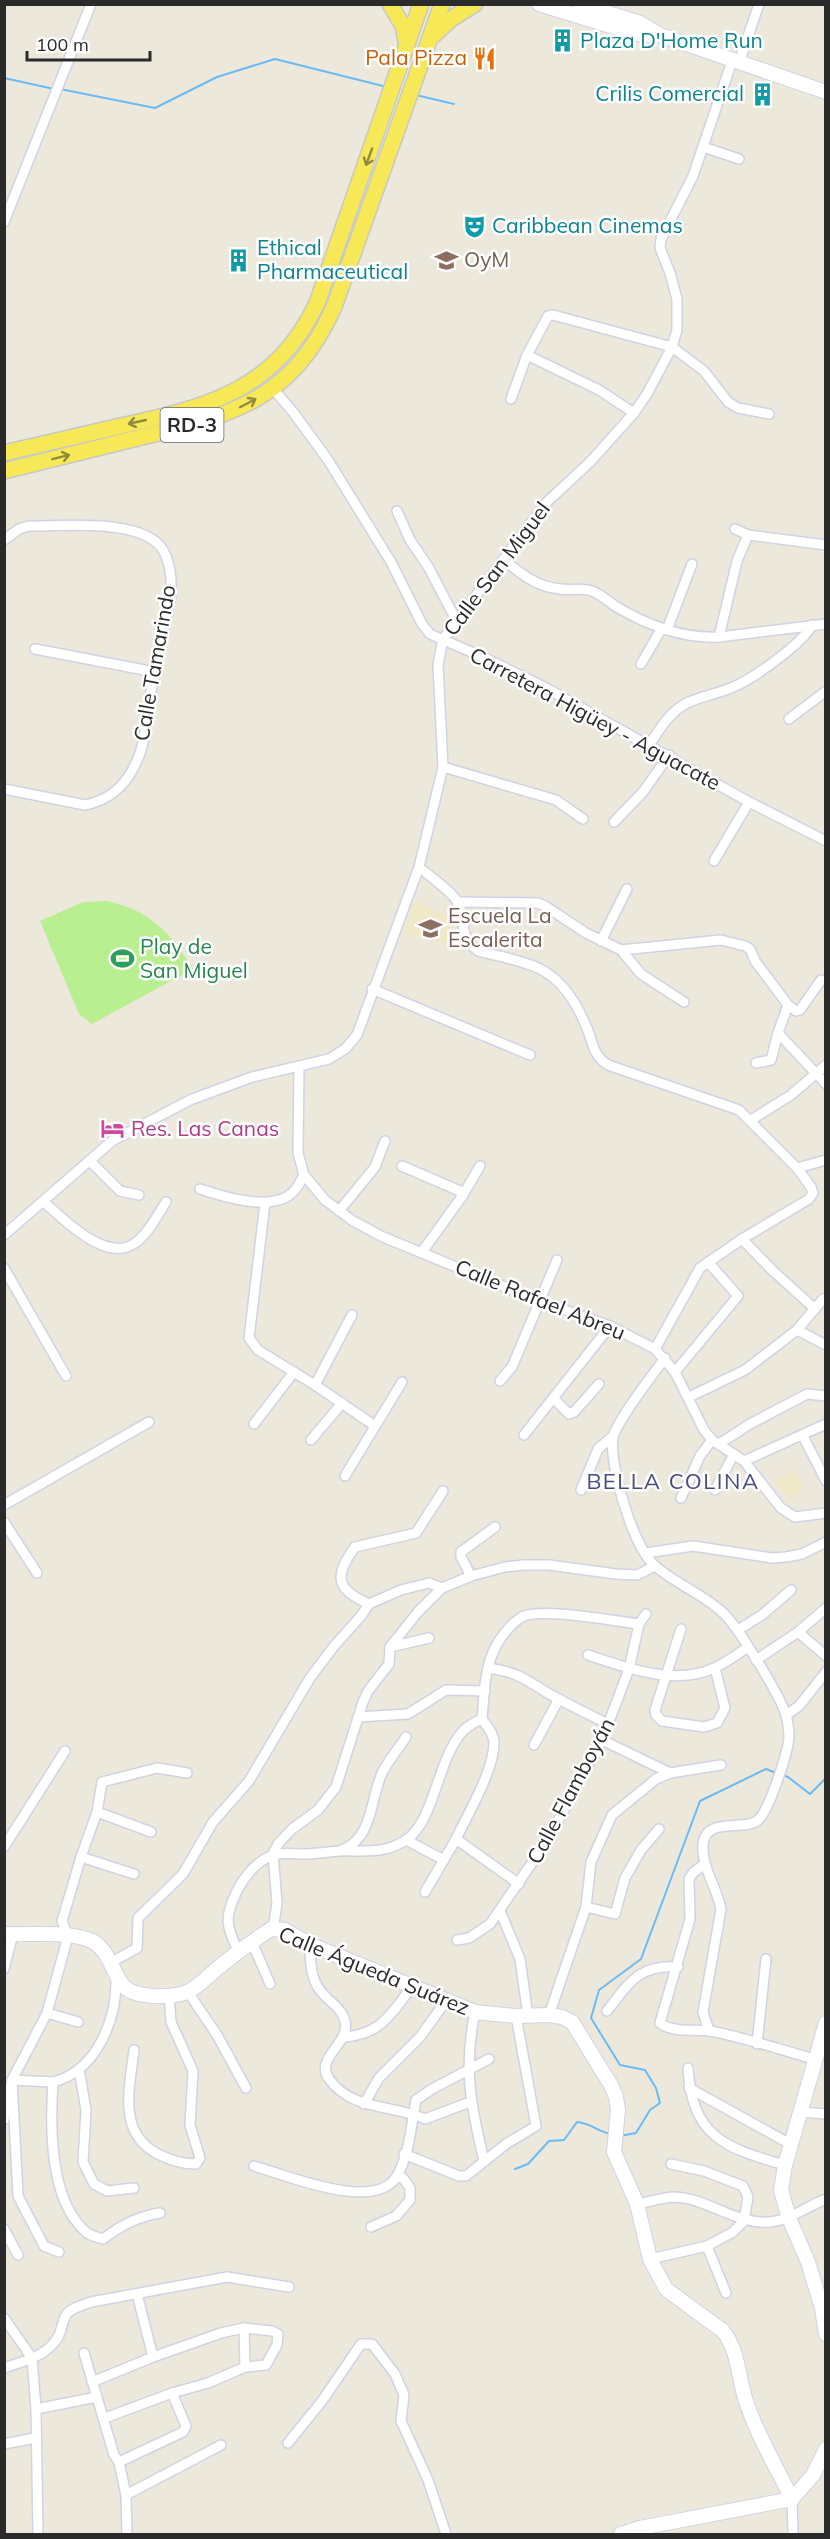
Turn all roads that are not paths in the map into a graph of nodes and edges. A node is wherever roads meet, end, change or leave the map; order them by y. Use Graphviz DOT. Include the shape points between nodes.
graph roads {
  1 [pos="91,4"];
  2 [pos="390,4"];
  3 [pos="421,4"];
  4 [pos="442,4"];
  5 [pos="475,4"];
  6 [pos="539,4"];
  7 [pos="580,4"];
  8 [pos="759,4"];
  9 [pos="660,35"];
  10 [pos="430,39"];
  11 [pos="407,47"];
  12 [pos="736,62"];
  13 [pos="825,92"];
  14 [pos="703,147"];
  15 [pos="739,159"];
  16 [pos="4,222"];
  17 [pos="672,347"];
  18 [pos="527,355"];
  19 [pos="273,389"];
  20 [pos="512,399"];
  21 [pos="634,413"];
  22 [pos="769,414"];
  23 [pos="4,453"];
  24 [pos="4,471"];
  25 [pos="397,510"];
  26 [pos="735,529"];
  27 [pos="748,535"];
  28 [pos="4,540"];
  29 [pos="822,544"];
  30 [pos="825,555"];
  31 [pos="504,560"];
  32 [pos="692,564"];
  33 [pos="456,620"];
  34 [pos="825,624"];
  35 [pos="812,625"];
  36 [pos="665,629"];
  37 [pos="719,637"];
  38 [pos="442,639"];
  39 [pos="35,649"];
  40 [pos="641,664"];
  41 [pos="155,672"];
  42 [pos="825,691"];
  43 [pos="789,719"];
  44 [pos="649,745"];
  45 [pos="669,755"];
  46 [pos="444,767"];
  47 [pos="4,789"];
  48 [pos="749,802"];
  49 [pos="583,819"];
  50 [pos="614,822"];
  51 [pos="825,841"];
  52 [pos="714,861"];
  53 [pos="419,867"];
  54 [pos="627,889"];
  55 [pos="458,902"];
  56 [pos="601,941"];
  57 [pos="621,950"];
  58 [pos="821,980"];
  59 [pos="372,989"];
  60 [pos="684,1002"];
  61 [pos="788,1005"];
  62 [pos="778,1033"];
  63 [pos="530,1055"];
  64 [pos="756,1064"];
  65 [pos="825,1065"];
  66 [pos="299,1067"];
  67 [pos="817,1073"];
  68 [pos="825,1084"];
  69 [pos="751,1120"];
  70 [pos="385,1141"];
  71 [pos="825,1160"];
  72 [pos="90,1161"];
  73 [pos="402,1166"];
  74 [pos="480,1166"];
  75 [pos="797,1168"];
  76 [pos="304,1175"];
  77 [pos="200,1189"];
  78 [pos="139,1195"];
  79 [pos="463,1195"];
  80 [pos="44,1202"];
  81 [pos="166,1202"];
  82 [pos="265,1203"];
  83 [pos="339,1211"];
  84 [pos="4,1234"];
  85 [pos="742,1239"];
  86 [pos="422,1252"];
  87 [pos="557,1260"];
  88 [pos="708,1262"];
  89 [pos="4,1268"];
  90 [pos="824,1300"];
  91 [pos="539,1301"];
  92 [pos="814,1309"];
  93 [pos="352,1315"];
  94 [pos="610,1326"];
  95 [pos="796,1330"];
  96 [pos="825,1345"];
  97 [pos="654,1349"];
  98 [pos="664,1358"];
  99 [pos="294,1372"];
  100 [pos="675,1372"];
  101 [pos="66,1376"];
  102 [pos="500,1381"];
  103 [pos="402,1382"];
  104 [pos="599,1384"];
  105 [pos="315,1385"];
  106 [pos="825,1395"];
  107 [pos="689,1397"];
  108 [pos="553,1398"];
  109 [pos="342,1403"];
  110 [pos="148,1422"];
  111 [pos="254,1424"];
  112 [pos="825,1424"];
  113 [pos="375,1426"];
  114 [pos="524,1435"];
  115 [pos="613,1436"];
  116 [pos="803,1436"];
  117 [pos="311,1440"];
  118 [pos="715,1442"];
  119 [pos="734,1454"];
  120 [pos="744,1461"];
  121 [pos="345,1476"];
  122 [pos="825,1480"];
  123 [pos="581,1490"];
  124 [pos="715,1490"];
  125 [pos="443,1491"];
  126 [pos="681,1498"];
  127 [pos="4,1506"];
  128 [pos="825,1513"];
  129 [pos="4,1522"];
  130 [pos="495,1527"];
  131 [pos="825,1542"];
  132 [pos="645,1554"];
  133 [pos="655,1566"];
  134 [pos="38,1573"];
  135 [pos="471,1576"];
  136 [pos="442,1588"];
  137 [pos="791,1590"];
  138 [pos="369,1604"];
  139 [pos="825,1608"];
  140 [pos="645,1614"];
  141 [pos="639,1624"];
  142 [pos="681,1629"];
  143 [pos="738,1630"];
  144 [pos="798,1632"];
  145 [pos="429,1638"];
  146 [pos="390,1647"];
  147 [pos="748,1647"];
  148 [pos="588,1655"];
  149 [pos="825,1656"];
  150 [pos="756,1660"];
  151 [pos="489,1668"];
  152 [pos="715,1668"];
  153 [pos="629,1669"];
  154 [pos="825,1671"];
  155 [pos="666,1675"];
  156 [pos="485,1691"];
  157 [pos="558,1699"];
  158 [pos="786,1715"];
  159 [pos="358,1717"];
  160 [pos="482,1719"];
  161 [pos="608,1724"];
  162 [pos="405,1737"];
  163 [pos="602,1740"];
  164 [pos="534,1745"];
  165 [pos="65,1751"];
  166 [pos="721,1765"];
  167 [pos="188,1773"];
  168 [pos="670,1773"];
  169 [pos="97,1812"];
  170 [pos="659,1829"];
  171 [pos="151,1832"];
  172 [pos="456,1839"];
  173 [pos="406,1840"];
  174 [pos="4,1847"];
  175 [pos="340,1851"];
  176 [pos="273,1854"];
  177 [pos="81,1857"];
  178 [pos="444,1860"];
  179 [pos="704,1864"];
  180 [pos="134,1874"];
  181 [pos="519,1884"];
  182 [pos="425,1892"];
  183 [pos="586,1907"];
  184 [pos="500,1911"];
  185 [pos="270,1929"];
  186 [pos="9,1934"];
  187 [pos="68,1936"];
  188 [pos="457,1940"];
  189 [pos="252,1942"];
  190 [pos="309,1944"];
  191 [pos="238,1952"];
  192 [pos="766,1959"];
  193 [pos="114,1966"];
  194 [pos="678,1967"];
  195 [pos="4,1969"];
  196 [pos="270,1984"];
  197 [pos="411,1988"];
  198 [pos="188,1992"];
  199 [pos="169,1994"];
  200 [pos="446,2001"];
  201 [pos="607,2011"];
  202 [pos="475,2012"];
  203 [pos="47,2013"];
  204 [pos="549,2015"];
  205 [pos="522,2016"];
  206 [pos="78,2022"];
  207 [pos="825,2024"];
  208 [pos="710,2031"];
  209 [pos="345,2037"];
  210 [pos="757,2044"];
  211 [pos="134,2050"];
  212 [pos="489,2059"];
  213 [pos="814,2059"];
  214 [pos="688,2068"];
  215 [pos="79,2069"];
  216 [pos="468,2071"];
  217 [pos="12,2080"];
  218 [pos="53,2082"];
  219 [pos="246,2088"];
  220 [pos="689,2088"];
  221 [pos="470,2102"];
  222 [pos="364,2104"];
  223 [pos="800,2112"];
  224 [pos="413,2114"];
  225 [pos="825,2114"];
  226 [pos="4,2120"];
  227 [pos="792,2145"];
  228 [pos="404,2154"];
  229 [pos="484,2161"];
  230 [pos="672,2164"];
  231 [pos="785,2164"];
  232 [pos="254,2166"];
  233 [pos="396,2177"];
  234 [pos="134,2188"];
  235 [pos="825,2199"];
  236 [pos="637,2204"];
  237 [pos="160,2213"];
  238 [pos="789,2218"];
  239 [pos="744,2221"];
  240 [pos="371,2227"];
  241 [pos="4,2229"];
  242 [pos="707,2246"];
  243 [pos="59,2252"];
  244 [pos="18,2255"];
  245 [pos="650,2259"];
  246 [pos="289,2287"];
  247 [pos="726,2293"];
  248 [pos="137,2294"];
  249 [pos="824,2308"];
  250 [pos="4,2318"];
  251 [pos="244,2328"];
  252 [pos="825,2334"];
  253 [pos="84,2353"];
  254 [pos="153,2357"];
  255 [pos="32,2358"];
  256 [pos="245,2367"];
  257 [pos="4,2368"];
  258 [pos="92,2382"];
  259 [pos="172,2393"];
  260 [pos="97,2397"];
  261 [pos="36,2409"];
  262 [pos="105,2418"];
  263 [pos="35,2438"];
  264 [pos="288,2443"];
  265 [pos="4,2444"];
  266 [pos="221,2445"];
  267 [pos="825,2449"];
  268 [pos="119,2462"];
  269 [pos="822,2467"];
  270 [pos="126,2495"];
  271 [pos="792,2499"];
  272 [pos="38,2535"];
  273 [pos="128,2535"];
  274 [pos="446,2535"];
  275 [pos="621,2535"];
  276 [pos="793,2535"];
  1 -- 16 [label="street"];
  2 -- 11 [label="main road" via="403,26"];
  3 -- 11 [label="main road, RD-3"];
  4 -- 10 [label="main road, RD-3"];
  5 -- 10 [label="main road"];
  6 -- 9 [label="street" via="637,33"];
  7 -- 9 [label="street" via="640,24"];
  8 -- 12 [label="street, Calle San Miguel"];
  9 -- 12 [label="street"];
  10 -- 19 [label="main road, RD-3" via="325,326 291,373"];
  11 -- 23 [label="main road, RD-3, one-way" via="313,311 278,360 263,375 203,406"];
  12 -- 13 [label="street"];
  12 -- 14 [label="street, Calle San Miguel"];
  14 -- 15 [label="street"];
  14 -- 17 [label="street, Calle San Miguel" via="661,239 660,248 677,299 677,330"];
  17 -- 18 [label="street" via="553,315 548,316"];
  17 -- 21 [label="street, Calle San Miguel"];
  17 -- 22 [label="street" via="704,371 728,402"];
  18 -- 20 [label="street"];
  18 -- 21 [label="street" via="599,390"];
  24 -- 19 [label="main road, RD-3, one-way" via="213,419"];
  19 -- 38 [label="street, Carretera Higüey - Aguacate" via="328,460 391,562 422,624 430,634"];
  21 -- 31 [label="street, Calle San Miguel" via="547,502"];
  25 -- 33 [label="street"];
  26 -- 27 [label="street"];
  27 -- 29 [label="street"];
  27 -- 37 [label="street" via="737,561"];
  28 -- 41 [label="street, Calle Tamarindo" via="29,526 130,529 162,549 172,579"];
  29 -- 30 [label="street"];
  31 -- 33 [label="street, Calle San Miguel"];
  31 -- 36 [label="street" via="534,582 556,589 594,592"];
  32 -- 36 [label="street"];
  33 -- 38 [label="street, Calle San Miguel"];
  34 -- 35 [label="street"];
  35 -- 37 [label="street"];
  35 -- 44 [label="street" via="801,641 736,686 698,699 666,718"];
  36 -- 37 [label="street" via="703,638"];
  36 -- 40 [label="street"];
  38 -- 44 [label="street, Carretera Higüey - Aguacate" via="546,688"];
  38 -- 46 [label="street, Calle San Miguel" via="438,665"];
  39 -- 41 [label="street"];
  41 -- 47 [label="street, Calle Tamarindo" via="136,765 109,796 85,805"];
  42 -- 43 [label="street"];
  44 -- 45 [label="street, Carretera Higüey - Aguacate"];
  45 -- 48 [label="street, Carretera Higüey - Aguacate"];
  45 -- 50 [label="street" via="643,792"];
  46 -- 49 [label="street" via="556,800"];
  46 -- 53 [label="street, Calle San Miguel"];
  48 -- 51 [label="street, Carretera Higüey - Aguacate"];
  48 -- 52 [label="street"];
  53 -- 55 [label="street"];
  53 -- 59 [label="street, Calle San Miguel"];
  54 -- 56 [label="street"];
  55 -- 56 [label="street" via="538,903"];
  55 -- 69 [label="street" via="462,928 472,946 541,969 570,996 589,1032 593,1051 601,1060 739,1110"];
  56 -- 57 [label="street"];
  57 -- 60 [label="street" via="641,974"];
  57 -- 61 [label="street" via="721,940 745,946"];
  58 -- 61 [label="street" via="800,1010"];
  59 -- 63 [label="street"];
  59 -- 66 [label="street, Calle San Miguel" via="357,1035 345,1049 329,1059"];
  61 -- 62 [label="street"];
  62 -- 64 [label="street" via="771,1060"];
  62 -- 67 [label="street"];
  65 -- 67 [label="street"];
  66 -- 72 [label="street, Calle San Miguel" via="252,1077 190,1100 112,1141"];
  66 -- 76 [label="street, Calle Rafael Abreu" via="298,1153"];
  67 -- 68 [label="street"];
  67 -- 69 [label="street"];
  69 -- 75 [label="street"];
  70 -- 83 [label="street" via="375,1167"];
  71 -- 75 [label="street"];
  72 -- 78 [label="street" via="120,1191"];
  72 -- 80 [label="street, Calle San Miguel"];
  73 -- 79 [label="street"];
  74 -- 79 [label="street"];
  75 -- 85 [label="street" via="811,1187 809,1199"];
  76 -- 82 [label="street" via="294,1191"];
  76 -- 83 [label="street, Calle Rafael Abreu"];
  77 -- 82 [label="street"];
  79 -- 86 [label="street"];
  80 -- 81 [label="street" via="79,1234 118,1249 128,1248 143,1237"];
  80 -- 84 [label="street, Calle San Miguel"];
  82 -- 99 [label="street" via="249,1338 258,1350"];
  83 -- 86 [label="street, Calle Rafael Abreu" via="373,1232"];
  85 -- 88 [label="street"];
  85 -- 92 [label="street"];
  86 -- 91 [label="street, Calle Rafael Abreu"];
  87 -- 91 [label="street"];
  88 -- 97 [label="street" via="700,1268"];
  88 -- 100 [label="street" via="738,1296"];
  89 -- 101 [label="street"];
  90 -- 92 [label="street"];
  91 -- 94 [label="street, Calle Rafael Abreu"];
  91 -- 102 [label="street" via="512,1367"];
  92 -- 95 [label="street"];
  93 -- 105 [label="street"];
  94 -- 97 [label="street, Calle Rafael Abreu"];
  94 -- 108 [label="street"];
  95 -- 96 [label="street"];
  95 -- 107 [label="street" via="746,1370"];
  97 -- 98 [label="street, Calle Rafael Abreu"];
  98 -- 100 [label="street, Calle Rafael Abreu"];
  98 -- 115 [label="street"];
  99 -- 105 [label="street"];
  99 -- 111 [label="street"];
  100 -- 107 [label="street, Calle Rafael Abreu"];
  103 -- 113 [label="street"];
  104 -- 108 [label="street" via="569,1414"];
  105 -- 109 [label="street"];
  106 -- 118 [label="street" via="807,1394"];
  107 -- 118 [label="street, Calle Rafael Abreu" via="704,1430"];
  108 -- 114 [label="street"];
  109 -- 113 [label="street"];
  109 -- 117 [label="street"];
  110 -- 127 [label="street"];
  112 -- 116 [label="street"];
  113 -- 121 [label="street"];
  115 -- 123 [label="street" via="598,1449"];
  115 -- 132 [label="street" via="614,1461 629,1522"];
  116 -- 120 [label="street"];
  116 -- 122 [label="street"];
  118 -- 119 [label="street, Calle Rafael Abreu"];
  118 -- 126 [label="street" via="700,1456"];
  119 -- 120 [label="street, Calle Rafael Abreu"];
  119 -- 124 [label="street"];
  120 -- 128 [label="street, Calle Rafael Abreu" via="788,1515"];
  125 -- 138 [label="street" via="416,1533 355,1547 348,1557 341,1571 342,1584 350,1596"];
  129 -- 134 [label="street"];
  130 -- 135 [label="street" via="461,1552"];
  131 -- 132 [label="street" via="802,1554 772,1558 693,1546"];
  132 -- 133 [label="street"];
  133 -- 135 [label="street" via="637,1575 627,1575 523,1565"];
  133 -- 143 [label="street" via="720,1610"];
  135 -- 136 [label="street"];
  136 -- 138 [label="street" via="429,1583"];
  136 -- 146 [label="street"];
  137 -- 143 [label="street"];
  138 -- 193 [label="street" via="310,1678 249,1781 213,1822 183,1874 138,1918 137,1948"];
  139 -- 144 [label="street"];
  140 -- 141 [label="street, Calle Flamboyán"];
  141 -- 151 [label="street" via="532,1614 523,1617 500,1639"];
  141 -- 153 [label="street, Calle Flamboyán"];
  142 -- 155 [label="street"];
  143 -- 147 [label="street"];
  144 -- 149 [label="street"];
  144 -- 150 [label="street"];
  145 -- 146 [label="street"];
  146 -- 159 [label="street" via="389,1664 368,1691"];
  147 -- 150 [label="street"];
  147 -- 152 [label="street"];
  148 -- 153 [label="street"];
  150 -- 158 [label="street"];
  151 -- 156 [label="street"];
  151 -- 157 [label="street" via="511,1671"];
  152 -- 155 [label="street"];
  152 -- 155 [label="street" via="725,1708 717,1723 710,1727 659,1719 655,1710"];
  153 -- 155 [label="street"];
  153 -- 161 [label="street, Calle Flamboyán"];
  154 -- 158 [label="street" via="799,1706"];
  156 -- 159 [label="street" via="446,1690 408,1714"];
  156 -- 160 [label="street"];
  157 -- 161 [label="street"];
  157 -- 164 [label="street"];
  158 -- 179 [label="street" via="789,1737 777,1781 762,1815 750,1824 709,1832 704,1842"];
  159 -- 176 [label="street" via="336,1787 318,1810 292,1829"];
  160 -- 172 [label="street" via="494,1744 485,1778"];
  160 -- 173 [label="street" via="462,1732 449,1753 426,1812"];
  161 -- 163 [label="street, Calle Flamboyán"];
  162 -- 175 [label="street" via="382,1773 360,1838"];
  163 -- 168 [label="street"];
  163 -- 181 [label="street, Calle Flamboyán"];
  165 -- 174 [label="street"];
  166 -- 168 [label="street"];
  167 -- 169 [label="street" via="157,1768 102,1782"];
  168 -- 183 [label="street" via="632,1796 612,1815 591,1862"];
  169 -- 171 [label="street"];
  169 -- 177 [label="street"];
  170 -- 183 [label="street" via="625,1878 615,1914"];
  172 -- 178 [label="street"];
  172 -- 181 [label="street"];
  173 -- 175 [label="street" via="367,1853"];
  173 -- 178 [label="street"];
  175 -- 176 [label="street"];
  176 -- 185 [label="street" via="277,1903"];
  176 -- 191 [label="street" via="257,1864 231,1902 228,1930"];
  177 -- 180 [label="street"];
  177 -- 187 [label="street" via="62,1921"];
  178 -- 182 [label="street"];
  179 -- 194 [label="street" via="689,1880 690,1919"];
  179 -- 208 [label="street" via="719,1895 721,1909 704,2012"];
  181 -- 184 [label="street, Calle Flamboyán"];
  183 -- 204 [label="street"];
  184 -- 188 [label="street, Calle Flamboyán" via="480,1932"];
  184 -- 205 [label="street" via="520,1959"];
  185 -- 189 [label="street, Calle Águeda Suárez"];
  185 -- 190 [label="street, Calle Águeda Suárez" via="285,1930"];
  186 -- 187 [label="street"];
  186 -- 195 [label="street"];
  187 -- 193 [label="street" via="94,1943"];
  187 -- 203 [label="street"];
  189 -- 191 [label="street, Calle Águeda Suárez"];
  189 -- 196 [label="street"];
  190 -- 197 [label="street, Calle Águeda Suárez"];
  190 -- 209 [label="street" via="312,1977 342,2012"];
  191 -- 198 [label="street, Calle Águeda Suárez"];
  192 -- 210 [label="street"];
  193 -- 199 [label="street" via="120,1983 133,1994"];
  193 -- 215 [label="street" via="117,1998 107,2030 95,2053"];
  194 -- 201 [label="street" via="649,1969 635,1977"];
  194 -- 208 [label="street" via="660,2023"];
  197 -- 200 [label="street, Calle Águeda Suárez"];
  197 -- 209 [label="street" via="375,2031"];
  198 -- 199 [label="street"];
  198 -- 219 [label="street"];
  199 -- 211 [label="street" via="171,2022 194,2071 190,2124 200,2158 196,2164 168,2159 138,2138 128,2108"];
  200 -- 202 [label="street, Calle Águeda Suárez"];
  200 -- 222 [label="street" via="420,2037 379,2078"];
  202 -- 205 [label="street, Calle Águeda Suárez"];
  202 -- 216 [label="street"];
  203 -- 206 [label="street"];
  203 -- 217 [label="street"];
  204 -- 205 [label="street, Calle Águeda Suárez"];
  204 -- 236 [label="street, Calle Águeda Suárez" via="572,2022 611,2085 618,2110 613,2142"];
  205 -- 229 [label="street" via="536,2126"];
  207 -- 213 [label="street"];
  208 -- 210 [label="street"];
  209 -- 222 [label="street" via="327,2061 326,2075 337,2090"];
  210 -- 213 [label="street"];
  212 -- 216 [label="street"];
  213 -- 223 [label="street"];
  214 -- 220 [label="street"];
  215 -- 218 [label="street"];
  215 -- 234 [label="street" via="86,2110 83,2162 94,2184 107,2191"];
  216 -- 221 [label="street"];
  216 -- 224 [label="street" via="416,2100"];
  217 -- 218 [label="street"];
  217 -- 226 [label="street"];
  217 -- 243 [label="street" via="18,2196 44,2246"];
  218 -- 237 [label="street" via="50,2129 62,2200 86,2233 103,2239 119,2226"];
  220 -- 227 [label="street"];
  220 -- 231 [label="street" via="701,2122 713,2134 751,2155"];
  221 -- 224 [label="street" via="430,2118"];
  221 -- 229 [label="street"];
  222 -- 224 [label="street"];
  223 -- 225 [label="street"];
  223 -- 227 [label="street"];
  224 -- 228 [label="street" via="413,2128"];
  227 -- 231 [label="street"];
  228 -- 229 [label="street" via="459,2176 466,2176"];
  228 -- 233 [label="street"];
  230 -- 239 [label="street" via="742,2186 748,2197"];
  231 -- 238 [label="street" via="781,2190"];
  232 -- 233 [label="street" via="321,2186 369,2193 386,2187"];
  233 -- 240 [label="street" via="403,2178 410,2188 410,2200 396,2216"];
  235 -- 238 [label="street"];
  236 -- 239 [label="street" via="674,2197 720,2209"];
  236 -- 245 [label="street, Calle Águeda Suárez"];
  238 -- 239 [label="street"];
  238 -- 249 [label="street"];
  239 -- 242 [label="street"];
  241 -- 244 [label="street"];
  242 -- 245 [label="street"];
  242 -- 247 [label="street"];
  245 -- 271 [label="street, Calle Águeda Suárez" via="666,2289 729,2339 746,2401"];
  246 -- 248 [label="street" via="227,2277"];
  248 -- 254 [label="street"];
  248 -- 255 [label="street" via="91,2302 72,2310 66,2314 63,2331 51,2346"];
  249 -- 252 [label="street"];
  250 -- 255 [label="street"];
  251 -- 254 [label="street"];
  251 -- 256 [label="street"];
  251 -- 256 [label="street" via="278,2334 269,2363"];
  253 -- 258 [label="street"];
  254 -- 258 [label="street"];
  255 -- 257 [label="street"];
  255 -- 261 [label="street"];
  256 -- 259 [label="street"];
  258 -- 260 [label="street"];
  259 -- 262 [label="street"];
  259 -- 268 [label="street" via="186,2426 183,2432"];
  260 -- 261 [label="street"];
  260 -- 262 [label="street"];
  261 -- 263 [label="street"];
  262 -- 268 [label="street"];
  263 -- 265 [label="street"];
  263 -- 272 [label="street"];
  264 -- 274 [label="street" via="322,2402 361,2344 372,2344 395,2374 404,2395 401,2421 428,2480"];
  266 -- 270 [label="street"];
  267 -- 269 [label="street"];
  268 -- 270 [label="street"];
  269 -- 271 [label="street"];
  270 -- 273 [label="street"];
  271 -- 275 [label="street"];
  271 -- 276 [label="street"];
}
